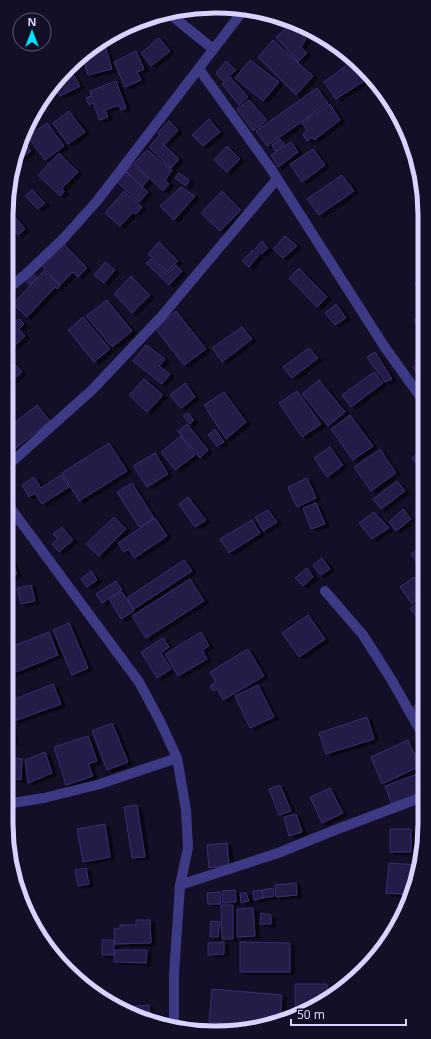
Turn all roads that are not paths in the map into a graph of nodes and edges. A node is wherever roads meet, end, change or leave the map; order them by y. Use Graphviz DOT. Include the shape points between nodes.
graph roads {
  1 [pos="240,15"];
  2 [pos="174,17"];
  3 [pos="213,49"];
  4 [pos="199,68"];
  5 [pos="277,179"];
  6 [pos="13,284"];
  7 [pos="418,394"];
  8 [pos="13,461"];
  9 [pos="13,512"];
  10 [pos="325,590"];
  11 [pos="418,727"];
  12 [pos="177,758"];
  13 [pos="418,799"];
  14 [pos="13,803"];
  15 [pos="180,885"];
  16 [pos="174,1022"];
  1 -- 3 [label="street"];
  2 -- 3 [label="street"];
  3 -- 4 [label="street"];
  4 -- 5 [label="street"];
  4 -- 6 [label="street" via="97,201 63,239"];
  5 -- 7 [label="street" via="384,346"];
  5 -- 8 [label="street" via="161,317 93,389"];
  9 -- 12 [label="street" via="138,682"];
  10 -- 11 [label="street" via="363,636"];
  12 -- 14 [label="street" via="100,784"];
  12 -- 15 [label="street" via="186,810 188,848"];
  13 -- 15 [label="street" via="278,853"];
  15 -- 16 [label="street" via="174,974"];
}
